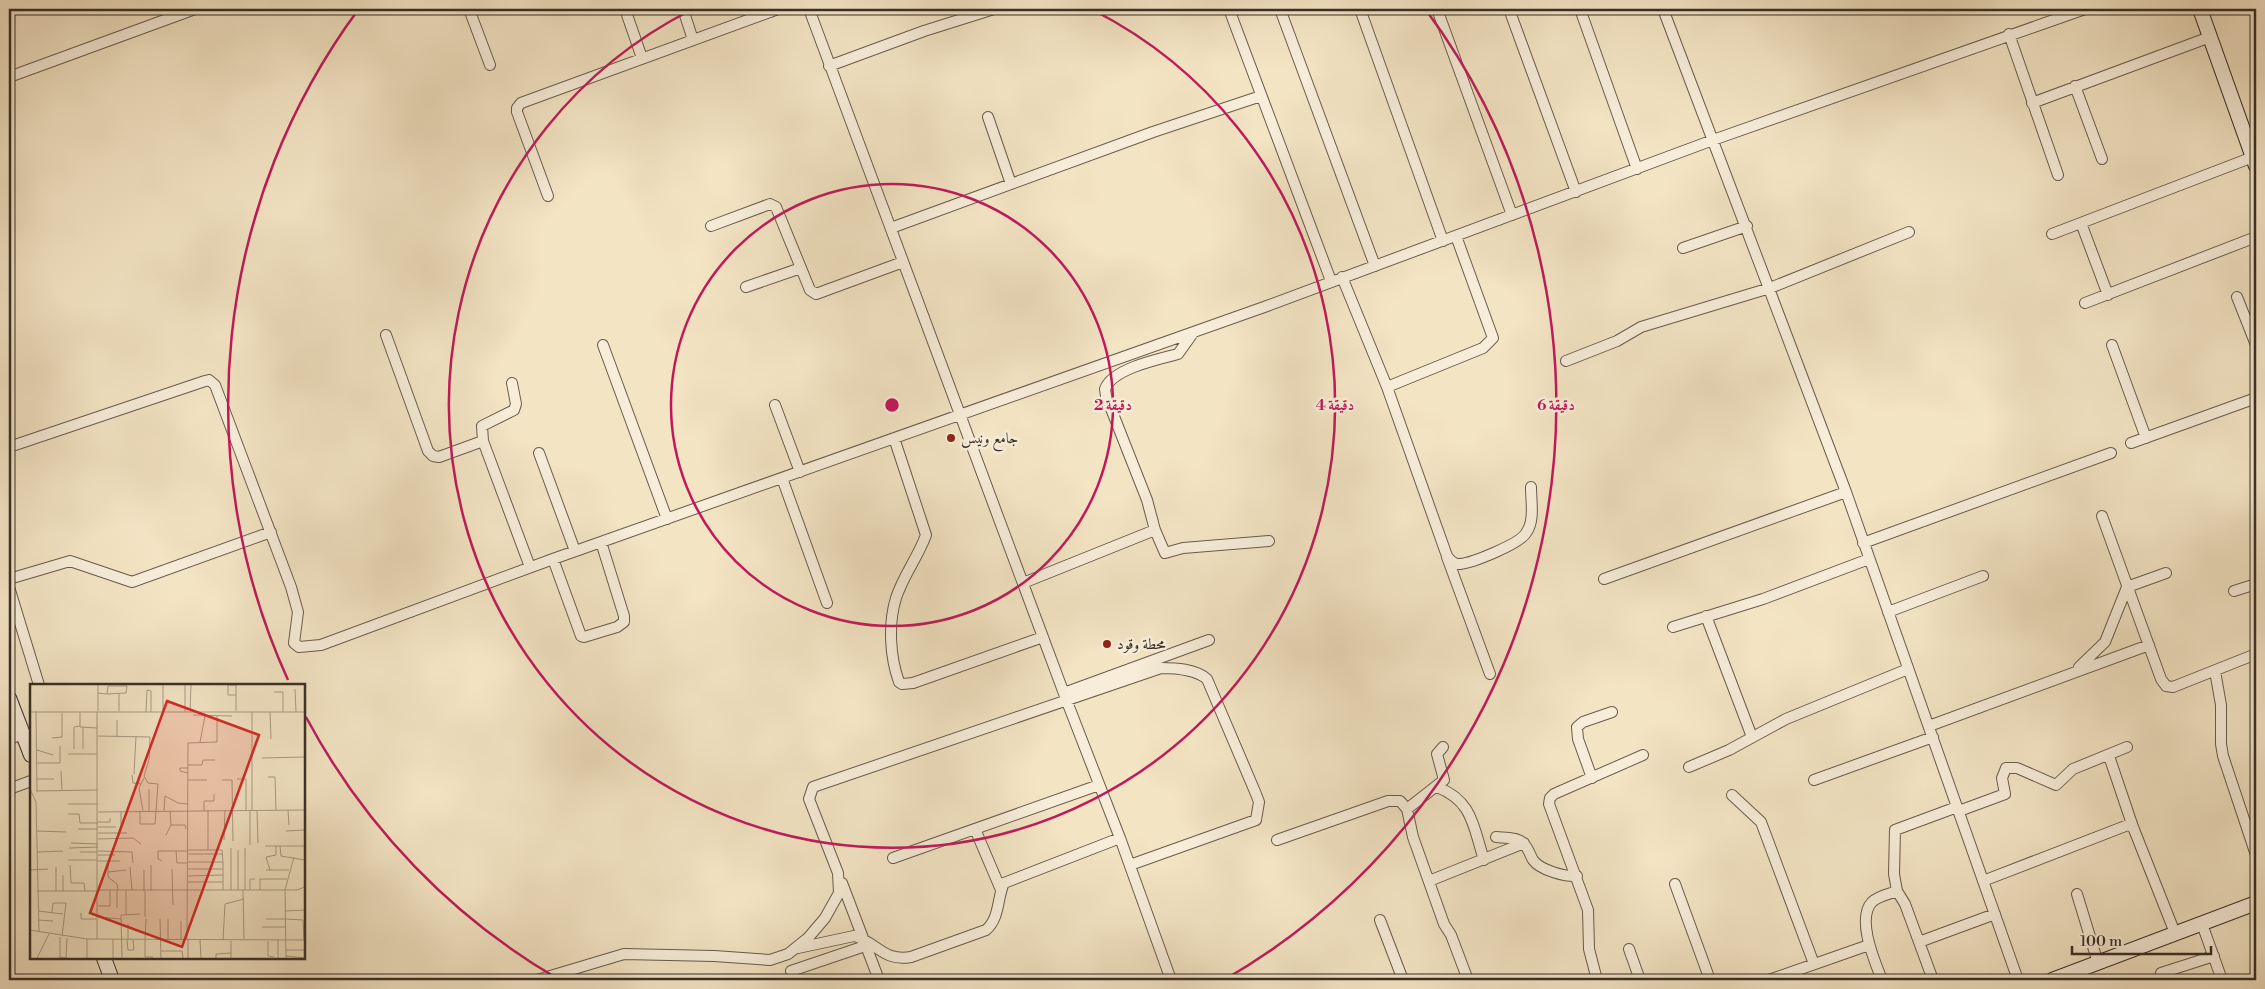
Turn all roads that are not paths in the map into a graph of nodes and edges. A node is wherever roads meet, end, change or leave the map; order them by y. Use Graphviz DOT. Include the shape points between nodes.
graph roads {
  1 [pos="195,9"];
  2 [pos="469,9"];
  3 [pos="625,9"];
  4 [pos="683,9"];
  5 [pos="778,9"];
  6 [pos="809,9"];
  7 [pos="994,9"];
  8 [pos="1229,9"];
  9 [pos="1280,9"];
  10 [pos="1360,9"];
  11 [pos="1437,9"];
  12 [pos="1509,9"];
  13 [pos="1580,9"];
  14 [pos="1663,9"];
  15 [pos="2085,9"];
  16 [pos="2200,9"];
  17 [pos="2009,34"];
  18 [pos="2210,37"];
  19 [pos="693,40"];
  20 [pos="642,58"];
  21 [pos="490,65"];
  22 [pos="830,66"];
  23 [pos="9,77"];
  24 [pos="2075,86"];
  25 [pos="1261,96"];
  26 [pos="2032,103"];
  27 [pos="988,117"];
  28 [pos="1713,140"];
  29 [pos="2102,159"];
  30 [pos="2255,161"];
  31 [pos="1637,169"];
  32 [pos="2058,175"];
  33 [pos="1011,184"];
  34 [pos="1576,192"];
  35 [pos="548,196"];
  36 [pos="1512,215"];
  37 [pos="2081,223"];
  38 [pos="711,226"];
  39 [pos="1747,226"];
  40 [pos="891,228"];
  41 [pos="1909,232"];
  42 [pos="2052,234"];
  43 [pos="1456,236"];
  44 [pos="2256,238"];
  45 [pos="1443,242"];
  46 [pos="1683,248"];
  47 [pos="903,262"];
  48 [pos="1375,266"];
  49 [pos="802,268"];
  50 [pos="1342,277"];
  51 [pos="1331,281"];
  52 [pos="746,287"];
  53 [pos="1770,288"];
  54 [pos="2108,295"];
  55 [pos="2237,297"];
  56 [pos="2085,304"];
  57 [pos="1193,333"];
  58 [pos="386,334"];
  59 [pos="603,345"];
  60 [pos="2112,345"];
  61 [pos="2256,345"];
  62 [pos="1566,361"];
  63 [pos="512,383"];
  64 [pos="1387,387"];
  65 [pos="2256,398"];
  66 [pos="775,405"];
  67 [pos="960,416"];
  68 [pos="894,438"];
  69 [pos="2146,438"];
  70 [pos="482,441"];
  71 [pos="2131,443"];
  72 [pos="9,447"];
  73 [pos="2111,452"];
  74 [pos="539,453"];
  75 [pos="800,472"];
  76 [pos="782,478"];
  77 [pos="1531,487"];
  78 [pos="1846,492"];
  79 [pos="2102,516"];
  80 [pos="667,519"];
  81 [pos="1155,530"];
  82 [pos="270,532"];
  83 [pos="1269,541"];
  84 [pos="602,542"];
  85 [pos="1863,543"];
  86 [pos="575,551"];
  87 [pos="1447,556"];
  88 [pos="553,559"];
  89 [pos="1869,559"];
  90 [pos="530,567"];
  91 [pos="2166,573"];
  92 [pos="1983,576"];
  93 [pos="9,579"];
  94 [pos="1604,579"];
  95 [pos="1023,583"];
  96 [pos="2256,584"];
  97 [pos="9,587"];
  98 [pos="2127,587"];
  99 [pos="2234,591"];
  100 [pos="827,603"];
  101 [pos="1888,612"];
  102 [pos="1706,616"];
  103 [pos="1673,627"];
  104 [pos="1043,637"];
  105 [pos="1209,640"];
  106 [pos="2149,645"];
  107 [pos="2256,654"];
  108 [pos="1908,669"];
  109 [pos="2215,670"];
  110 [pos="1490,674"];
  111 [pos="2067,675"];
  112 [pos="39,684"];
  113 [pos="1065,696"];
  114 [pos="9,698"];
  115 [pos="1612,712"];
  116 [pos="1929,726"];
  117 [pos="23,734"];
  118 [pos="1752,737"];
  119 [pos="1933,738"];
  120 [pos="9,739"];
  121 [pos="1443,747"];
  122 [pos="2127,748"];
  123 [pos="30,752"];
  124 [pos="1643,755"];
  125 [pos="2109,756"];
  126 [pos="1689,767"];
  127 [pos="1592,778"];
  128 [pos="1814,780"];
  129 [pos="30,781"];
  130 [pos="1099,785"];
  131 [pos="1437,787"];
  132 [pos="9,789"];
  133 [pos="1732,795"];
  134 [pos="1407,809"];
  135 [pos="1958,809"];
  136 [pos="2133,827"];
  137 [pos="975,829"];
  138 [pos="1496,837"];
  139 [pos="1120,838"];
  140 [pos="1277,840"];
  141 [pos="1524,844"];
  142 [pos="2256,855"];
  143 [pos="893,858"];
  144 [pos="1484,860"];
  145 [pos="1130,865"];
  146 [pos="838,872"];
  147 [pos="1576,876"];
  148 [pos="1429,881"];
  149 [pos="1983,881"];
  150 [pos="1675,884"];
  151 [pos="1001,890"];
  152 [pos="1897,891"];
  153 [pos="2077,894"];
  154 [pos="2256,904"];
  155 [pos="1995,914"];
  156 [pos="1380,920"];
  157 [pos="2202,924"];
  158 [pos="2175,933"];
  159 [pos="864,942"];
  160 [pos="1918,942"];
  161 [pos="1870,945"];
  162 [pos="796,948"];
  163 [pos="1629,949"];
  164 [pos="2214,956"];
  165 [pos="104,959"];
  166 [pos="2098,963"];
  167 [pos="1814,964"];
  168 [pos="791,971"];
  169 [pos="2161,973"];
  170 [pos="112,980"];
  171 [pos="537,980"];
  172 [pos="878,980"];
  173 [pos="1171,980"];
  174 [pos="1403,980"];
  175 [pos="1468,980"];
  176 [pos="1597,980"];
  177 [pos="1640,980"];
  178 [pos="1710,980"];
  179 [pos="1769,980"];
  180 [pos="1882,980"];
  181 [pos="1933,980"];
  182 [pos="2018,980"];
  183 [pos="2052,980"];
  184 [pos="2222,980"];
  1 -- 23 [label="street"];
  2 -- 21 [label="street"];
  3 -- 20 [label="street"];
  4 -- 19 [label="street"];
  5 -- 19 [label="street"];
  6 -- 22 [label="street"];
  7 -- 22 [label="street"];
  8 -- 25 [label="street"];
  9 -- 48 [label="street"];
  10 -- 45 [label="street"];
  11 -- 36 [label="street"];
  12 -- 34 [label="street"];
  13 -- 31 [label="street"];
  14 -- 28 [label="street"];
  15 -- 17 [label="street"];
  16 -- 18 [label="main road"];
  17 -- 26 [label="street"];
  17 -- 28 [label="street"];
  18 -- 24 [label="street"];
  18 -- 30 [label="main road"];
  19 -- 20 [label="street"];
  20 -- 35 [label="street" via="518,105 517,112"];
  22 -- 40 [label="street"];
  24 -- 26 [label="street"];
  24 -- 29 [label="street"];
  25 -- 33 [label="street"];
  25 -- 51 [label="street"];
  26 -- 32 [label="street"];
  27 -- 33 [label="street"];
  28 -- 31 [label="street"];
  28 -- 39 [label="street"];
  30 -- 37 [label="street"];
  31 -- 34 [label="street"];
  33 -- 40 [label="street"];
  34 -- 36 [label="street"];
  36 -- 43 [label="street"];
  37 -- 42 [label="street"];
  37 -- 54 [label="street"];
  38 -- 49 [label="street" via="774,205 779,210"];
  39 -- 46 [label="street"];
  39 -- 53 [label="street"];
  40 -- 47 [label="street"];
  41 -- 53 [label="street"];
  43 -- 45 [label="street"];
  43 -- 64 [label="street" via="1492,342"];
  44 -- 54 [label="street"];
  45 -- 48 [label="street"];
  47 -- 49 [label="street" via="816,294 810,290"];
  47 -- 67 [label="street"];
  48 -- 50 [label="street"];
  49 -- 52 [label="street"];
  50 -- 51 [label="street"];
  50 -- 64 [label="street"];
  51 -- 57 [label="street"];
  53 -- 62 [label="street" via="1641,327 1617,341"];
  53 -- 78 [label="street"];
  54 -- 56 [label="street"];
  55 -- 61 [label="street"];
  57 -- 67 [label="street"];
  57 -- 81 [label="street" via="1178,354 1116,375 1108,381 1105,389"];
  58 -- 70 [label="street" via="428,451 439,457"];
  59 -- 80 [label="street"];
  60 -- 69 [label="street"];
  63 -- 70 [label="street" via="514,410 482,426"];
  64 -- 87 [label="street"];
  65 -- 69 [label="street"];
  66 -- 75 [label="street"];
  67 -- 68 [label="street"];
  67 -- 95 [label="street"];
  68 -- 75 [label="street"];
  68 -- 104 [label="street" via="926,535 894,607 891,655 899,682 913,683"];
  69 -- 71 [label="street"];
  70 -- 90 [label="street"];
  72 -- 82 [label="street" via="209,380 215,385"];
  73 -- 85 [label="street"];
  74 -- 86 [label="street"];
  75 -- 76 [label="street"];
  76 -- 80 [label="street"];
  76 -- 100 [label="street"];
  77 -- 87 [label="street" via="1531,524 1526,535 1485,556 1460,564 1455,564"];
  78 -- 85 [label="street"];
  78 -- 94 [label="street"];
  79 -- 98 [label="street"];
  80 -- 84 [label="street"];
  81 -- 83 [label="street" via="1165,553 1183,548"];
  81 -- 95 [label="street"];
  82 -- 90 [label="street" via="296,604 294,643 299,647 321,645"];
  82 -- 93 [label="street" via="132,582 70,561"];
  84 -- 86 [label="street"];
  84 -- 88 [label="street" via="624,616 624,622 617,627 582,637"];
  85 -- 89 [label="street"];
  86 -- 88 [label="street"];
  87 -- 110 [label="street"];
  88 -- 90 [label="street"];
  89 -- 101 [label="street"];
  89 -- 102 [label="street" via="1763,599"];
  91 -- 98 [label="street"];
  92 -- 101 [label="street"];
  95 -- 104 [label="street"];
  96 -- 99 [label="street"];
  97 -- 112 [label="street"];
  98 -- 106 [label="street"];
  98 -- 111 [label="street" via="2105,642"];
  101 -- 108 [label="street"];
  102 -- 103 [label="street"];
  102 -- 118 [label="street"];
  104 -- 113 [label="street"];
  105 -- 113 [label="street"];
  106 -- 109 [label="street" via="2166,686 2173,687"];
  106 -- 111 [label="street"];
  107 -- 109 [label="street"];
  108 -- 116 [label="street"];
  108 -- 118 [label="street" via="1786,718"];
  109 -- 142 [label="street" via="2221,705 2223,756"];
  111 -- 116 [label="street"];
  113 -- 130 [label="street"];
  113 -- 145 [label="street" via="1083,696 1161,668 1181,669 1204,677 1260,802 1256,820"];
  113 -- 146 [label="street" via="964,737 813,787 809,799"];
  114 -- 117 [label="main road"];
  115 -- 127 [label="street" via="1577,727"];
  116 -- 119 [label="street"];
  117 -- 120 [label="street"];
  117 -- 123 [label="main road"];
  118 -- 126 [label="street"];
  119 -- 128 [label="street"];
  119 -- 135 [label="street"];
  121 -- 131 [label="street" via="1437,754 1444,780"];
  122 -- 125 [label="street"];
  124 -- 127 [label="street"];
  125 -- 135 [label="street" via="2073,769 2056,785 2017,768 2006,768 2002,778 2005,794"];
  125 -- 136 [label="street"];
  127 -- 147 [label="street" via="1554,794 1548,804"];
  129 -- 132 [label="street"];
  130 -- 137 [label="street"];
  130 -- 139 [label="street"];
  131 -- 134 [label="street"];
  131 -- 144 [label="street" via="1464,804"];
  133 -- 167 [label="street" via="1761,822"];
  134 -- 140 [label="street" via="1400,801 1388,801"];
  134 -- 148 [label="street" via="1412,837"];
  135 -- 149 [label="street"];
  135 -- 152 [label="street" via="1894,830"];
  136 -- 149 [label="street" via="2122,826"];
  136 -- 158 [label="street"];
  137 -- 143 [label="street"];
  137 -- 151 [label="street"];
  138 -- 141 [label="street"];
  139 -- 145 [label="street"];
  139 -- 151 [label="street" via="1004,883"];
  141 -- 144 [label="street"];
  141 -- 147 [label="street" via="1540,866 1563,875"];
  144 -- 148 [label="street"];
  145 -- 173 [label="street"];
  146 -- 159 [label="street"];
  146 -- 162 [label="street" via="839,893 835,902 820,925"];
  147 -- 176 [label="street" via="1588,910 1589,950"];
  148 -- 175 [label="street"];
  149 -- 155 [label="street"];
  150 -- 178 [label="street"];
  151 -- 159 [label="street" via="999,907 986,930 900,959"];
  152 -- 160 [label="street"];
  152 -- 161 [label="street" via="1876,898 1868,909 1866,924"];
  153 -- 166 [label="street"];
  154 -- 157 [label="main road"];
  155 -- 160 [label="street"];
  155 -- 182 [label="street"];
  156 -- 174 [label="street"];
  157 -- 158 [label="main road"];
  157 -- 164 [label="street"];
  158 -- 166 [label="main road"];
  159 -- 162 [label="street" via="845,936"];
  159 -- 168 [label="street"];
  159 -- 172 [label="street"];
  160 -- 181 [label="street"];
  161 -- 167 [label="street"];
  161 -- 180 [label="street"];
  162 -- 171 [label="street" via="770,960 624,954"];
  163 -- 177 [label="street"];
  164 -- 169 [label="street"];
  164 -- 184 [label="street"];
  165 -- 170 [label="main road"];
  166 -- 183 [label="main road"];
  167 -- 179 [label="street"];
}
